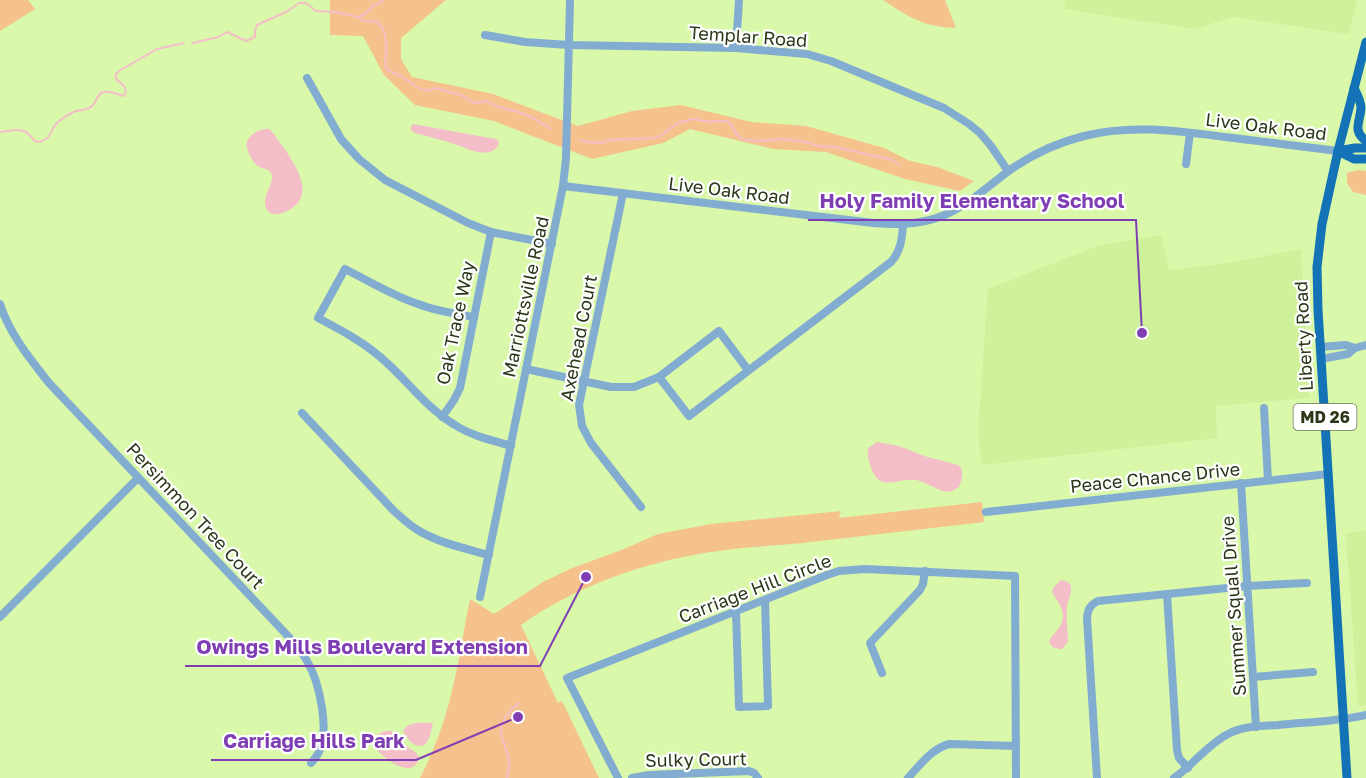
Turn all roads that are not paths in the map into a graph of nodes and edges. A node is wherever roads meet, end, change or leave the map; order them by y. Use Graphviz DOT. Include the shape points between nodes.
graph roads {
  1 [pos="570,0"];
  2 [pos="739,0"];
  3 [pos="485,35"];
  4 [pos="1366,42"];
  5 [pos="569,45"];
  6 [pos="736,48"];
  7 [pos="307,78"];
  8 [pos="1354,88"];
  9 [pos="1191,133"];
  10 [pos="1366,141"];
  11 [pos="1366,148"];
  12 [pos="1338,151"];
  13 [pos="1366,159"];
  14 [pos="1186,164"];
  15 [pos="1008,171"];
  16 [pos="563,186"];
  17 [pos="623,193"];
  18 [pos="903,224"];
  19 [pos="491,232"];
  20 [pos="552,244"];
  21 [pos="0,304"];
  22 [pos="474,317"];
  23 [pos="1366,345"];
  24 [pos="1320,347"];
  25 [pos="1355,348"];
  26 [pos="1321,359"];
  27 [pos="526,369"];
  28 [pos="748,370"];
  29 [pos="659,377"];
  30 [pos="584,382"];
  31 [pos="1263,408"];
  32 [pos="302,413"];
  33 [pos="442,417"];
  34 [pos="511,446"];
  35 [pos="1328,474"];
  36 [pos="138,478"];
  37 [pos="1268,480"];
  38 [pos="1241,483"];
  39 [pos="641,507"];
  40 [pos="986,512"];
  41 [pos="489,555"];
  42 [pos="925,571"];
  43 [pos="1307,583"];
  44 [pos="1247,586"];
  45 [pos="1167,594"];
  46 [pos="480,597"];
  47 [pos="765,600"];
  48 [pos="736,611"];
  49 [pos="0,617"];
  50 [pos="1313,672"];
  51 [pos="882,673"];
  52 [pos="1253,677"];
  53 [pos="1366,715"];
  54 [pos="1344,719"];
  55 [pos="1256,727"];
  56 [pos="1016,746"];
  57 [pos="311,763"];
  58 [pos="1188,768"];
  59 [pos="618,778"];
  60 [pos="632,778"];
  61 [pos="758,778"];
  62 [pos="908,778"];
  63 [pos="1016,778"];
  64 [pos="1097,778"];
  65 [pos="1174,778"];
  66 [pos="1347,778"];
  1 -- 5 [label="street, Marriottsville Road"];
  2 -- 6 [label="street"];
  3 -- 5 [label="street, Templar Road"];
  4 -- 8 [label="main road, Liberty Road / MD 26"];
  5 -- 6 [label="street, Templar Road"];
  5 -- 16 [label="street, Marriottsville Road"];
  6 -- 15 [label="street, Templar Road" via="807,54 944,108 980,133"];
  7 -- 19 [label="street" via="341,139 371,170 468,224"];
  8 -- 10 [label="main road" via="1361,105 1357,127"];
  8 -- 12 [label="main road, Liberty Road / MD 26"];
  9 -- 12 [label="street, Live Oak Road"];
  9 -- 14 [label="street, Live Oak Road"];
  9 -- 15 [label="street, Live Oak Road" via="1129,129 1096,133 1040,152"];
  11 -- 12 [label="main road"];
  12 -- 13 [label="main road" via="1354,159"];
  12 -- 24 [label="main road, Liberty Road / MD 26" via="1318,255"];
  15 -- 18 [label="street, Live Oak Road" via="949,213"];
  16 -- 17 [label="street, Live Oak Road"];
  16 -- 20 [label="street, Marriottsville Road"];
  17 -- 18 [label="street, Live Oak Road"];
  17 -- 30 [label="street, Axehead Court"];
  18 -- 28 [label="street" via="901,246 891,262"];
  19 -- 20 [label="street"];
  19 -- 22 [label="street, Oak Trace Way"];
  20 -- 27 [label="street, Marriottsville Road"];
  21 -- 36 [label="street, Persimmon Tree Court" via="10,327 49,383"];
  22 -- 33 [label="street, Oak Trace Way" via="460,388"];
  22 -- 33 [label="street" via="417,304 345,268 318,318 374,350"];
  23 -- 25 [label="street"];
  24 -- 25 [label="street"];
  24 -- 26 [label="main road, Liberty Road / MD 26"];
  25 -- 26 [label="street" via="1348,354"];
  26 -- 35 [label="main road, Liberty Road / MD 26"];
  27 -- 30 [label="street"];
  27 -- 34 [label="street, Marriottsville Road"];
  28 -- 29 [label="street" via="689,416"];
  28 -- 29 [label="street" via="719,331"];
  29 -- 30 [label="street" via="634,387"];
  30 -- 39 [label="street, Axehead Court" via="579,405 582,426"];
  31 -- 37 [label="street"];
  32 -- 41 [label="street" via="407,523 443,542"];
  33 -- 34 [label="street" via="477,436"];
  34 -- 41 [label="street, Marriottsville Road"];
  35 -- 37 [label="street, Peace Chance Drive"];
  35 -- 54 [label="main road, Liberty Road / MD 26"];
  36 -- 49 [label="street"];
  36 -- 57 [label="street, Persimmon Tree Court" via="287,634 306,660 322,711 322,745"];
  37 -- 38 [label="street, Peace Chance Drive"];
  38 -- 40 [label="street, Peace Chance Drive"];
  38 -- 44 [label="street, Summer Squall Drive"];
  41 -- 46 [label="street, Marriottsville Road"];
  42 -- 47 [label="street, Carriage Hill Circle" via="839,571"];
  42 -- 51 [label="street" via="920,590 870,643"];
  42 -- 56 [label="street, Carriage Hill Circle" via="1015,576"];
  43 -- 44 [label="street"];
  44 -- 45 [label="street"];
  44 -- 52 [label="street, Summer Squall Drive"];
  45 -- 58 [label="street" via="1177,750"];
  45 -- 64 [label="street" via="1098,601 1088,611"];
  47 -- 48 [label="street, Carriage Hill Circle"];
  47 -- 48 [label="street" via="768,706 739,707"];
  48 -- 59 [label="street, Carriage Hill Circle" via="567,678"];
  50 -- 52 [label="street"];
  52 -- 55 [label="street, Summer Squall Drive"];
  53 -- 54 [label="street"];
  54 -- 55 [label="street"];
  54 -- 66 [label="main road, Liberty Road / MD 26"];
  55 -- 58 [label="street" via="1222,738"];
  56 -- 62 [label="street" via="945,745"];
  56 -- 63 [label="street, Carriage Hill Circle"];
  58 -- 65 [label="street"];
  60 -- 61 [label="street, Sulky Court" via="749,771"];
}
